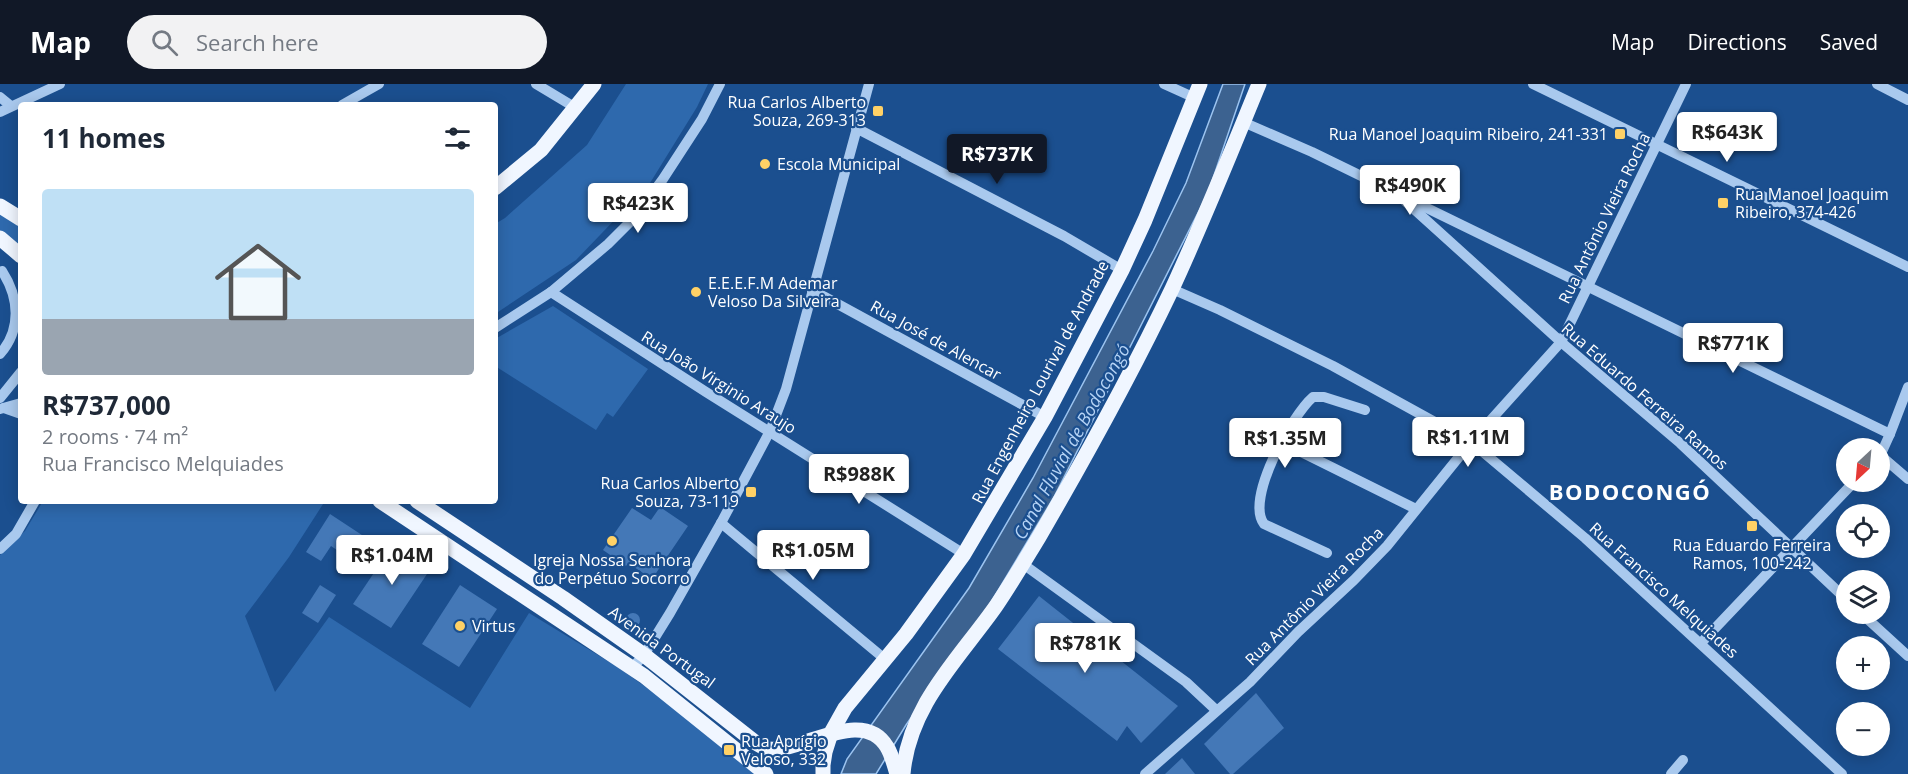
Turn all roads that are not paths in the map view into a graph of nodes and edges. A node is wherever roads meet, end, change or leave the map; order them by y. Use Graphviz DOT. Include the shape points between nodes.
graph roads {
  1 [pos="60,84"];
  2 [pos="379,84"];
  3 [pos="536,84"];
  4 [pos="594,84"];
  5 [pos="720,84"];
  6 [pos="869,84"];
  7 [pos="1164,84"];
  8 [pos="1259,84"];
  9 [pos="1533,84"];
  10 [pos="1686,84"];
  11 [pos="1877,84"];
  12 [pos="1198,91"];
  13 [pos="0,96"];
  14 [pos="1908,100"];
  15 [pos="20,102"];
  16 [pos="347,102"];
  17 [pos="18,103"];
  18 [pos="11,106"];
  19 [pos="576,108"];
  20 [pos="0,111"];
  21 [pos="1243,122"];
  22 [pos="856,128"];
  23 [pos="1656,144"];
  24 [pos="498,186"];
  25 [pos="1396,193"];
  26 [pos="0,206"];
  27 [pos="18,217"];
  28 [pos="0,238"];
  29 [pos="18,253"];
  30 [pos="1908,267"];
  31 [pos="1122,270"];
  32 [pos="2,271"];
  33 [pos="1588,288"];
  34 [pos="1172,289"];
  35 [pos="812,290"];
  36 [pos="550,292"];
  37 [pos="498,326"];
  38 [pos="1561,342"];
  39 [pos="0,354"];
  40 [pos="18,377"];
  41 [pos="1908,387"];
  42 [pos="18,403"];
  43 [pos="1,405"];
  44 [pos="1365,410"];
  45 [pos="18,413"];
  46 [pos="1045,417"];
  47 [pos="770,431"];
  48 [pos="1890,435"];
  49 [pos="1889,438"];
  50 [pos="1281,442"];
  51 [pos="1471,442"];
  52 [pos="1890,464"];
  53 [pos="1908,479"];
  54 [pos="1845,492"];
  55 [pos="33,504"];
  56 [pos="385,504"];
  57 [pos="422,504"];
  58 [pos="1416,509"];
  59 [pos="721,523"];
  60 [pos="1792,548"];
  61 [pos="0,549"];
  62 [pos="1327,553"];
  63 [pos="964,554"];
  64 [pos="1023,564"];
  65 [pos="1836,590"];
  66 [pos="1873,624"];
  67 [pos="1701,643"];
  68 [pos="644,655"];
  69 [pos="1908,656"];
  70 [pos="886,660"];
  71 [pos="632,668"];
  72 [pos="1216,710"];
  73 [pos="831,733"];
  74 [pos="1683,760"];
  75 [pos="766,774"];
  76 [pos="824,774"];
  77 [pos="897,774"];
  78 [pos="903,774"];
  79 [pos="1145,774"];
  80 [pos="1671,774"];
  81 [pos="1842,774"];
  1 -- 15 [label="street"];
  2 -- 16 [label="street"];
  3 -- 19 [label="street"];
  4 -- 19 [label="main road"];
  5 -- 36 [label="street" via="702,119 635,217"];
  6 -- 22 [label="street"];
  7 -- 12 [label="street"];
  8 -- 21 [label="main road"];
  9 -- 23 [label="street"];
  10 -- 23 [label="street, Rua Antônio Vieira Rocha"];
  11 -- 14 [label="street"];
  12 -- 31 [label="main road, Rua Engenheiro Lourival de Andrade"];
  13 -- 18 [label="street"];
  17 -- 18 [label="street"];
  18 -- 20 [label="street"];
  19 -- 24 [label="main road" via="541,150"];
  21 -- 25 [label="street"];
  21 -- 34 [label="main road"];
  22 -- 31 [label="street"];
  22 -- 35 [label="street"];
  23 -- 30 [label="street"];
  23 -- 33 [label="street, Rua Antônio Vieira Rocha"];
  25 -- 33 [label="street"];
  25 -- 38 [label="street, Rua Eduardo Ferreira Ramos"];
  26 -- 27 [label="main road"];
  28 -- 29 [label="main road"];
  31 -- 46 [label="main road, Rua Engenheiro Lourival de Andrade"];
  32 -- 39 [label="street" via="13,292 15,326"];
  33 -- 38 [label="street, Rua Antônio Vieira Rocha"];
  33 -- 48 [label="street"];
  34 -- 51 [label="street, Rua Francisco Melquiades" via="1280,339"];
  34 -- 64 [label="main road"];
  35 -- 46 [label="street, Rua José de Alencar"];
  35 -- 47 [label="street" via="786,389"];
  36 -- 37 [label="street"];
  36 -- 47 [label="street, Rua João Virginio Araujo"];
  38 -- 51 [label="street, Rua Antônio Vieira Rocha"];
  38 -- 60 [label="street, Rua Eduardo Ferreira Ramos" via="1680,443"];
  40 -- 43 [label="street"];
  41 -- 48 [label="street"];
  42 -- 43 [label="street"];
  43 -- 45 [label="street"];
  44 -- 50 [label="street" via="1313,397"];
  46 -- 63 [label="main road, Rua Engenheiro Lourival de Andrade"];
  47 -- 59 [label="street"];
  47 -- 63 [label="street, Rua João Virginio Araujo"];
  48 -- 49 [label="street"];
  50 -- 58 [label="street"];
  50 -- 62 [label="street" via="1262,492 1260,518 1272,529"];
  51 -- 58 [label="street, Rua Antônio Vieira Rocha"];
  51 -- 67 [label="street, Rua Francisco Melquiades" via="1586,538"];
  52 -- 53 [label="street"];
  54 -- 60 [label="street"];
  55 -- 61 [label="street" via="16,534"];
  56 -- 71 [label="main road"];
  57 -- 68 [label="main road, Avenida Portugal"];
  58 -- 72 [label="street, Rua Antônio Vieira Rocha" via="1354,580"];
  59 -- 68 [label="street"];
  59 -- 70 [label="street"];
  60 -- 65 [label="street, Rua Eduardo Ferreira Ramos"];
  60 -- 67 [label="street"];
  63 -- 70 [label="main road, Rua Engenheiro Lourival de Andrade"];
  64 -- 72 [label="street" via="1186,682"];
  64 -- 78 [label="main road" via="928,696 906,748"];
  66 -- 69 [label="street"];
  67 -- 81 [label="street, Rua Francisco Melquiades"];
  68 -- 71 [label="street"];
  68 -- 73 [label="main road, Avenida Portugal" via="766,749 785,748"];
  70 -- 73 [label="main road, Rua Engenheiro Lourival de Andrade" via="845,708"];
  71 -- 75 [label="main road"];
  72 -- 79 [label="street, Rua Antônio Vieira Rocha"];
  73 -- 76 [label="main road"];
  73 -- 77 [label="main road, Avenida Portugal" via="853,730 878,737 887,746"];
  74 -- 80 [label="street"];
}
